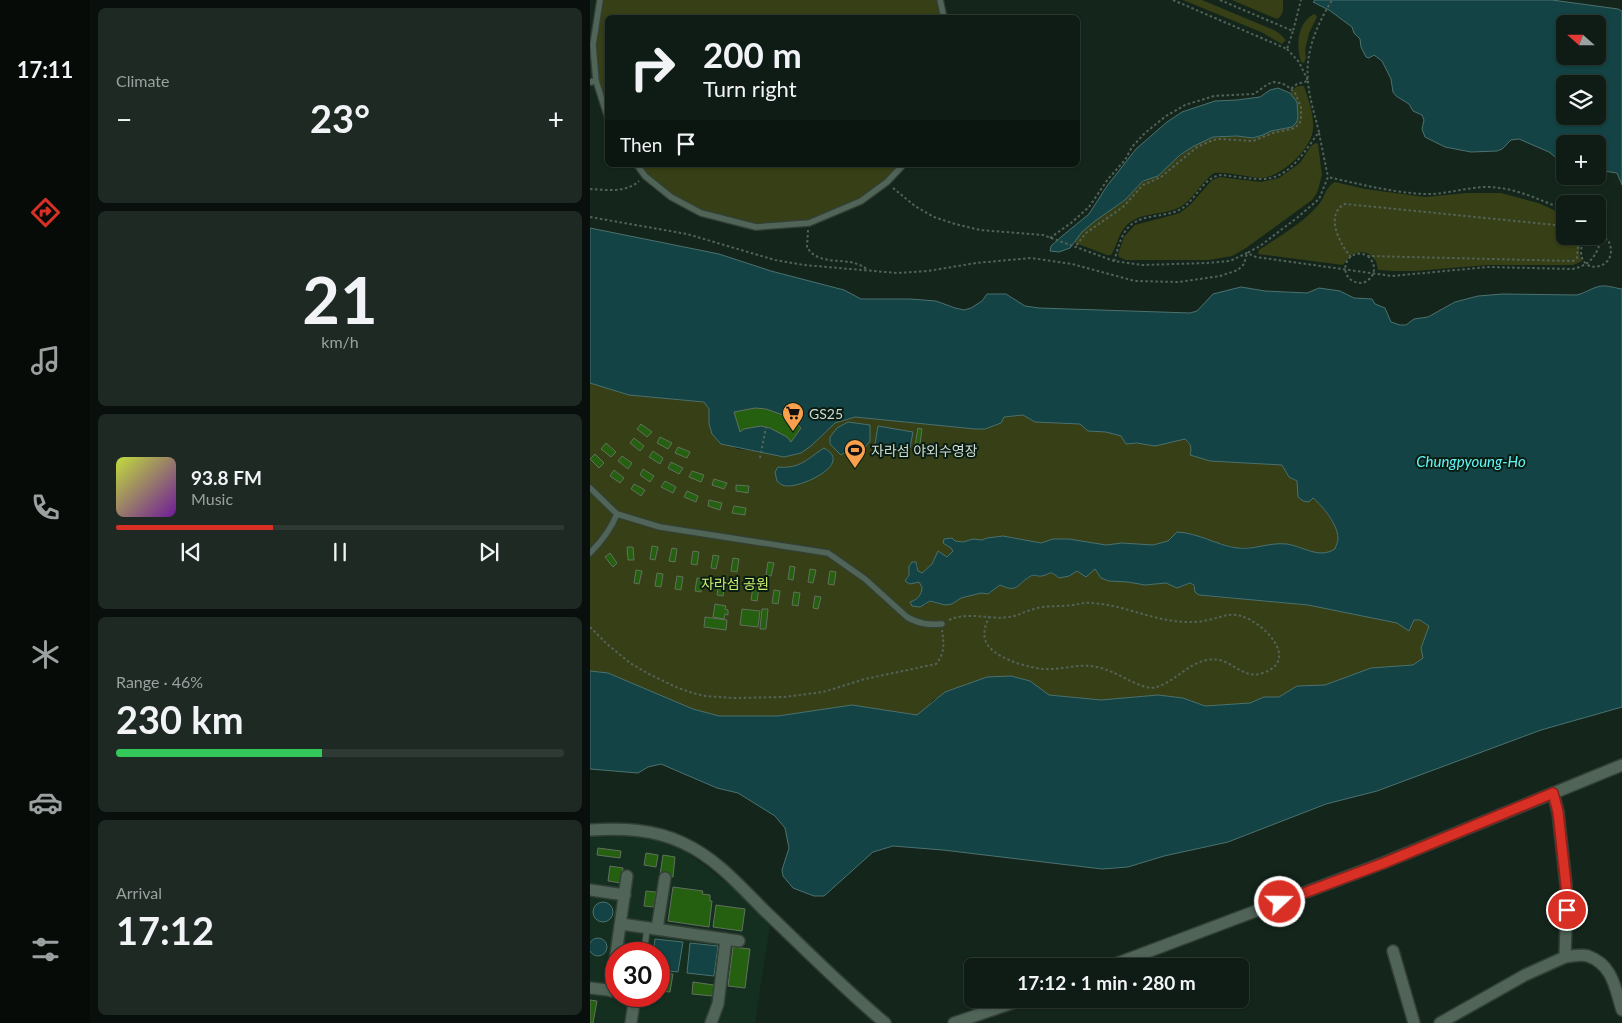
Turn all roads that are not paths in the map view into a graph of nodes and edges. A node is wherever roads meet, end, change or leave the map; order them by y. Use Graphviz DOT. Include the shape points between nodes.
graph roads {
  1 [pos="600,0"];
  2 [pos="940,0"];
  3 [pos="943,15"];
  4 [pos="593,82"];
  5 [pos="605,111"];
  6 [pos="638,167"];
  7 [pos="901,167"];
  8 [pos="590,488"];
  9 [pos="617,514"];
  10 [pos="590,553"];
  11 [pos="942,624"];
  12 [pos="1622,765"];
  13 [pos="1553,793"];
  14 [pos="590,830"];
  15 [pos="627,876"];
  16 [pos="665,878"];
  17 [pos="590,890"];
  18 [pos="625,895"];
  19 [pos="621,924"];
  20 [pos="652,929"];
  21 [pos="726,939"];
  22 [pos="739,941"];
  23 [pos="618,942"];
  24 [pos="648,942"];
  25 [pos="1393,951"];
  26 [pos="1565,957"];
  27 [pos="1131,958"];
  28 [pos="590,988"];
  29 [pos="605,990"];
  30 [pos="633,1007"];
  31 [pos="998,1008"];
  32 [pos="1622,1010"];
  33 [pos="631,1023"];
  34 [pos="711,1023"];
  35 [pos="885,1023"];
  36 [pos="954,1023"];
  37 [pos="1414,1023"];
  38 [pos="1440,1023"];
  1 -- 4 [label="lane" via="593,45"];
  2 -- 3 [label="lane"];
  4 -- 5 [label="lane"];
  6 -- 7 [label="lane" via="671,197 701,213 756,226 809,222 861,201"];
  8 -- 9 [label="lane"];
  9 -- 10 [label="lane" via="612,526"];
  9 -- 11 [label="lane" via="660,526 828,553 865,579 915,622"];
  12 -- 13 [label="street"];
  13 -- 26 [label="street" via="1567,894"];
  13 -- 27 [label="street" via="1384,863"];
  14 -- 35 [label="street" via="641,830 658,834 684,843 717,863"];
  15 -- 18 [label="street"];
  16 -- 20 [label="street"];
  17 -- 18 [label="street"];
  18 -- 19 [label="street"];
  19 -- 20 [label="street"];
  19 -- 23 [label="street"];
  20 -- 21 [label="street"];
  20 -- 24 [label="lane"];
  21 -- 22 [label="street"];
  21 -- 34 [label="street" via="718,1004"];
  25 -- 37 [label="street"];
  26 -- 32 [label="street" via="1587,956 1607,967"];
  26 -- 38 [label="street" via="1525,975"];
  28 -- 29 [label="street"];
  30 -- 33 [label="street"];
  31 -- 36 [label="street"];
}
